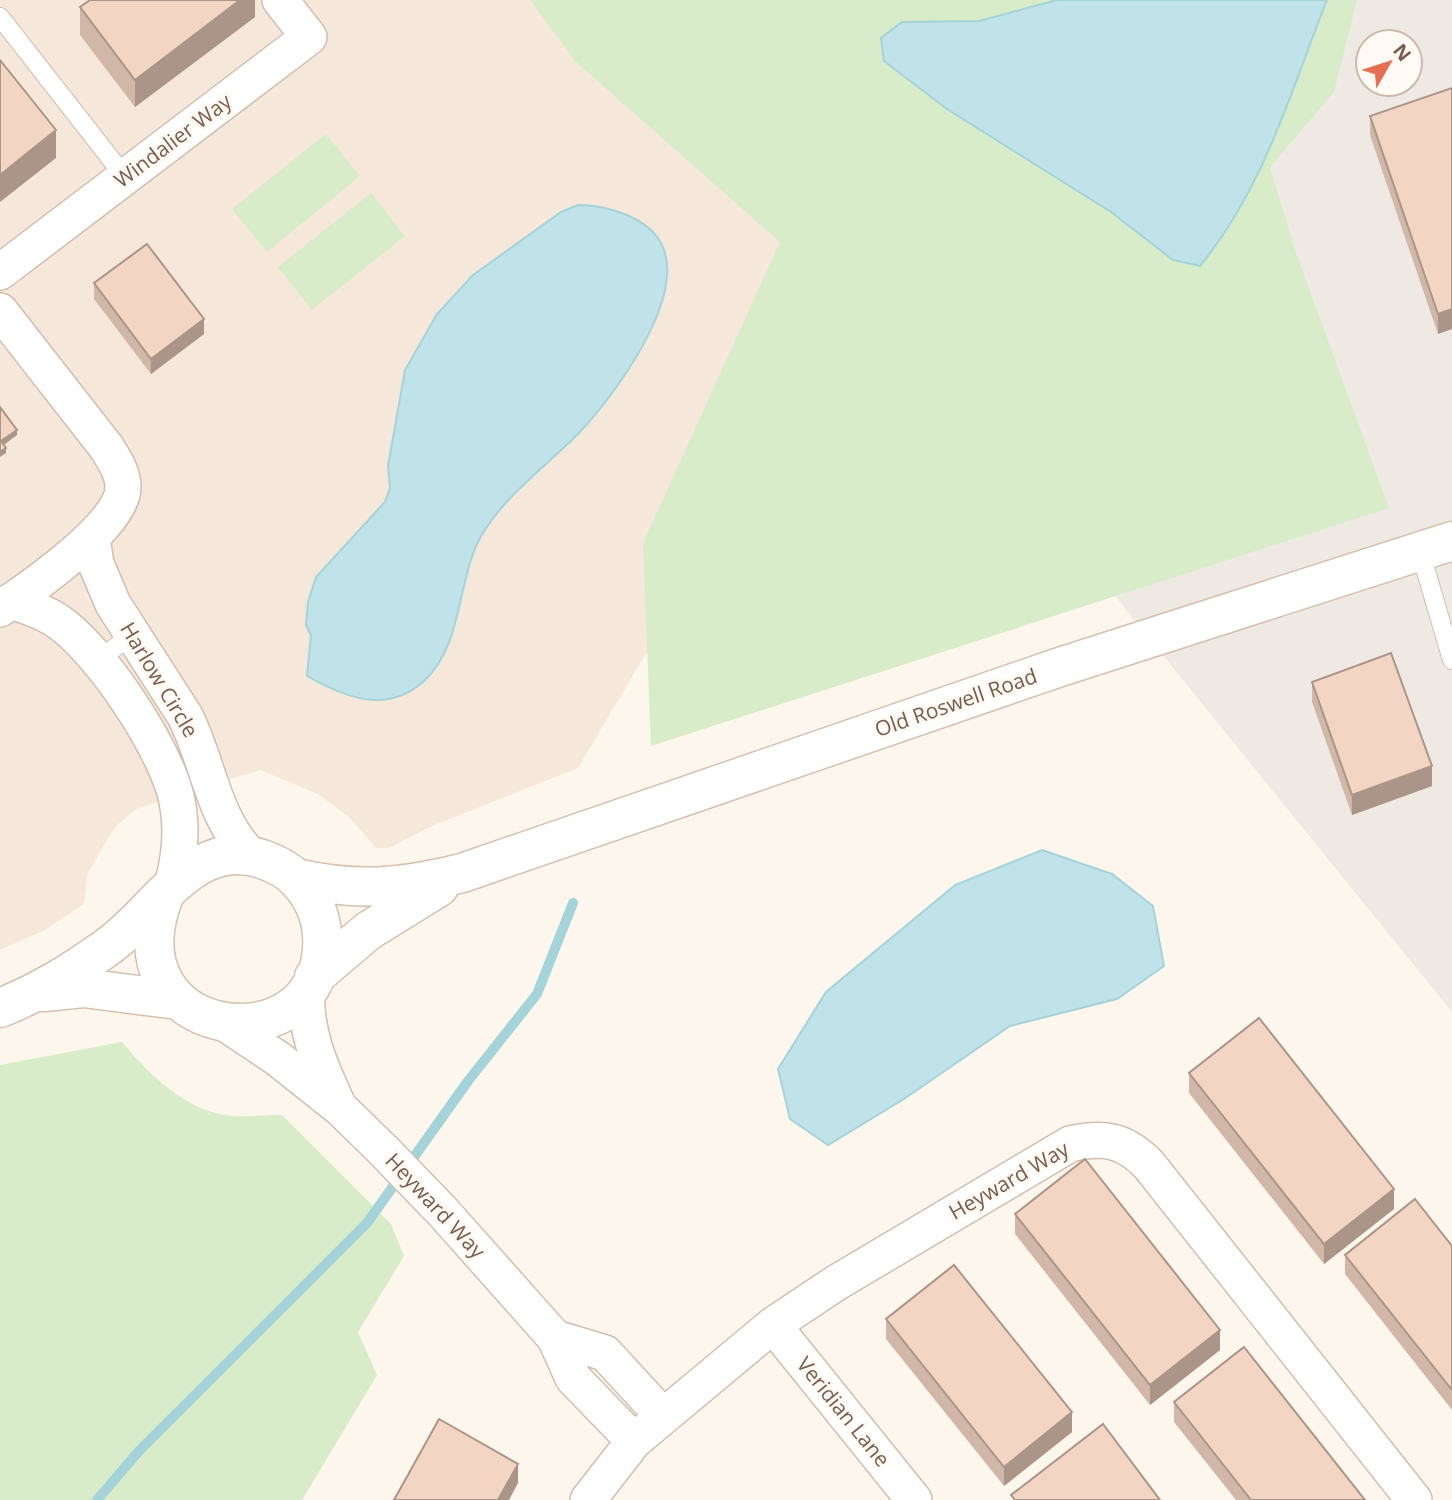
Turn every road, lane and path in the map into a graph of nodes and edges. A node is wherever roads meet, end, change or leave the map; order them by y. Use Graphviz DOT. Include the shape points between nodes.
graph roads {
  1 [pos="280,0"];
  2 [pos="0,17"];
  3 [pos="125,177"];
  4 [pos="0,272"];
  5 [pos="0,311"];
  6 [pos="92,538"];
  7 [pos="1436,546"];
  8 [pos="6,605"];
  9 [pos="131,634"];
  10 [pos="1452,660"];
  11 [pos="98,661"];
  12 [pos="251,856"];
  13 [pos="462,873"];
  14 [pos="296,878"];
  15 [pos="168,891"];
  16 [pos="311,983"];
  17 [pos="41,992"];
  18 [pos="178,1000"];
  19 [pos="0,1008"];
  20 [pos="226,1024"];
  21 [pos="340,1108"];
  22 [pos="772,1325"];
  23 [pos="555,1338"];
  24 [pos="662,1415"];
  25 [pos="634,1441"];
  26 [pos="588,1500"];
  27 [pos="914,1500"];
  28 [pos="1414,1500"];
  1 -- 3 [label="street, Windalier Way" via="309,37"];
  2 -- 3 [label="lane"];
  3 -- 4 [label="street, Windalier Way"];
  5 -- 6 [label="street, Harlow Circle" via="118,466 124,485 122,500"];
  6 -- 8 [label="street, Harlow Circle"];
  6 -- 9 [label="street, Harlow Circle" via="103,585"];
  7 -- 10 [label="lane"];
  7 -- 13 [label="street, Old Roswell Road" via="1047,671"];
  8 -- 11 [label="street, Harlow Circle" via="55,619"];
  9 -- 11 [label="lane"];
  9 -- 12 [label="street, Harlow Circle" via="185,716 220,812"];
  11 -- 15 [label="street, Harlow Circle" via="152,742 177,801 180,856"];
  12 -- 14 [label="street, Old Roswell Road" via="275,863"];
  12 -- 15 [label="street, Old Roswell Road" via="207,860 188,870"];
  13 -- 14 [label="street, Old Roswell Road" via="415,885 370,889"];
  13 -- 16 [label="street, Old Roswell Road" via="368,931"];
  14 -- 16 [label="street, Old Roswell Road" via="310,894 323,935"];
  15 -- 17 [label="street, Old Roswell Road" via="107,948"];
  15 -- 18 [label="street, Old Roswell Road" via="154,922 153,950 161,977"];
  16 -- 20 [label="street, Old Roswell Road" via="291,1006 271,1018"];
  16 -- 21 [label="street, Heyward Way" via="306,1007 310,1036"];
  17 -- 18 [label="street, Old Roswell Road" via="83,988"];
  17 -- 19 [label="street, Old Roswell Road"];
  18 -- 20 [label="street, Old Roswell Road" via="200,1016"];
  20 -- 21 [label="street, Heyward Way"];
  21 -- 23 [label="street, Heyward Way" via="443,1212"];
  22 -- 24 [label="street, Heyward Way"];
  22 -- 27 [label="street, Veridian Lane"];
  22 -- 28 [label="street, Heyward Way" via="1070,1144 1093,1138 1115,1140 1135,1150 1149,1165"];
  23 -- 24 [label="street" via="605,1353"];
  23 -- 25 [label="street, Heyward Way" via="573,1378"];
  24 -- 25 [label="street, Heyward Way"];
  25 -- 26 [label="street, Heyward Way"];
}
